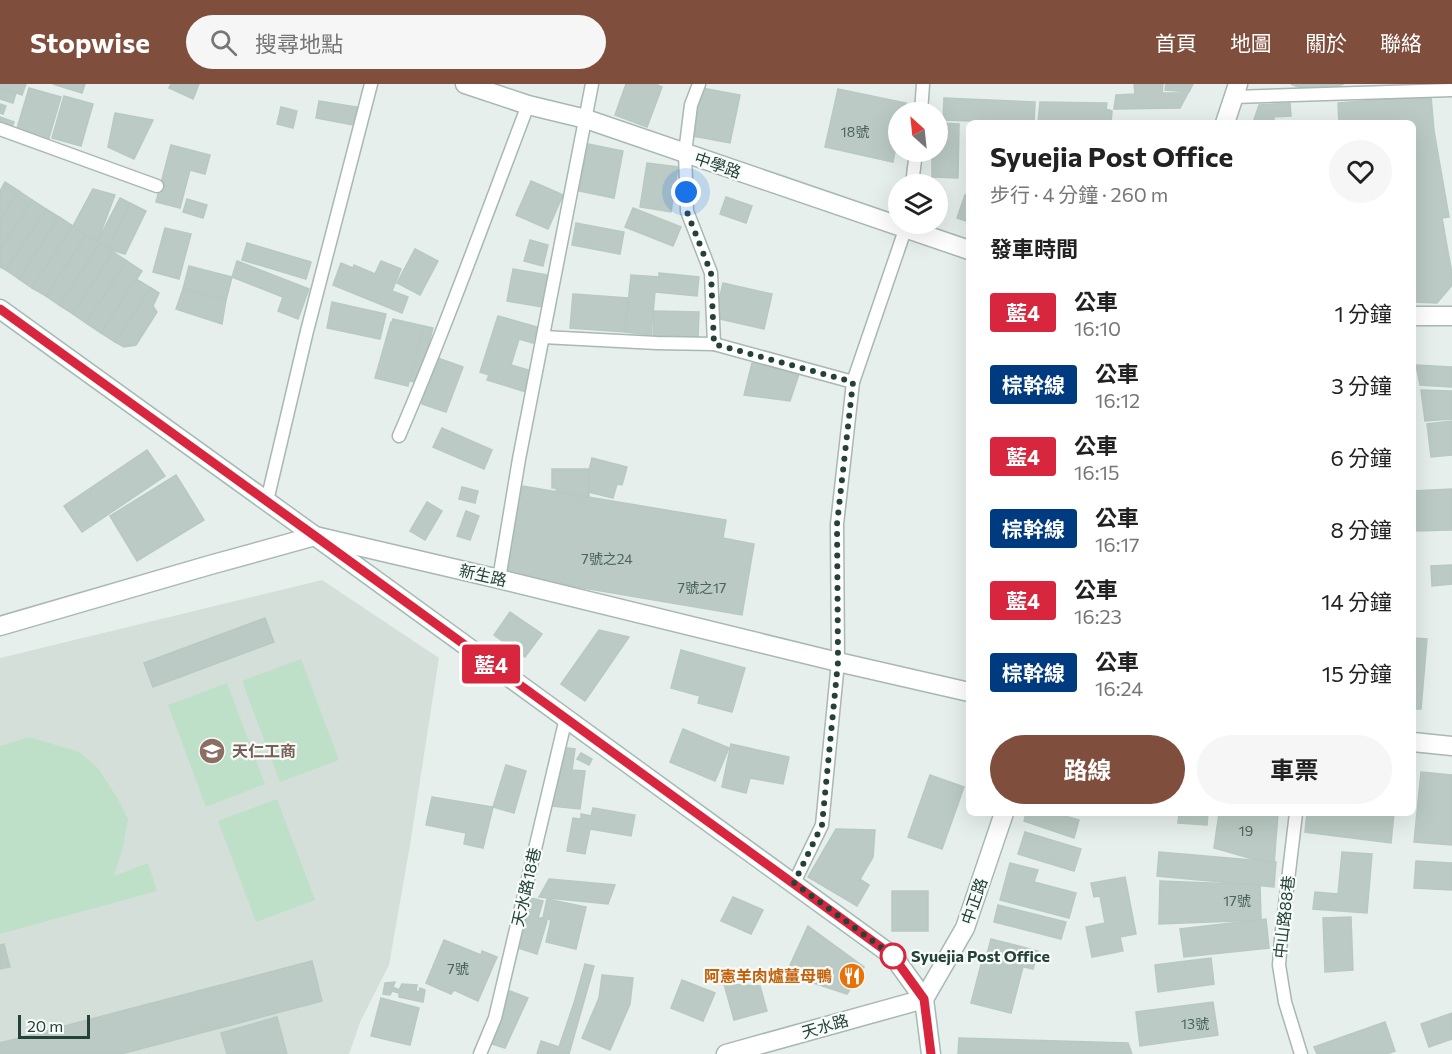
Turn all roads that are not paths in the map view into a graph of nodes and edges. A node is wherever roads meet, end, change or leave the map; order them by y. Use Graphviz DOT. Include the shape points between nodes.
graph roads {
  1 [pos="372,84"];
  2 [pos="465,84"];
  3 [pos="592,84"];
  4 [pos="699,84"];
  5 [pos="923,84"];
  6 [pos="1236,90"];
  7 [pos="1452,90"];
  8 [pos="922,102"];
  9 [pos="528,105"];
  10 [pos="586,119"];
  11 [pos="1226,120"];
  12 [pos="0,129"];
  13 [pos="685,153"];
  14 [pos="157,186"];
  15 [pos="888,220"];
  16 [pos="904,234"];
  17 [pos="928,234"];
  18 [pos="966,249"];
  19 [pos="0,309"];
  20 [pos="1416,316"];
  21 [pos="1452,316"];
  22 [pos="543,337"];
  23 [pos="714,344"];
  24 [pos="853,382"];
  25 [pos="399,436"];
  26 [pos="267,501"];
  27 [pos="315,536"];
  28 [pos="500,579"];
  29 [pos="0,626"];
  30 [pos="838,662"];
  31 [pos="966,691"];
  32 [pos="566,718"];
  33 [pos="1416,742"];
  34 [pos="1452,746"];
  35 [pos="1003,816"];
  36 [pos="1296,816"];
  37 [pos="794,883"];
  38 [pos="924,999"];
  39 [pos="480,1054"];
  40 [pos="726,1054"];
  41 [pos="931,1054"];
  42 [pos="1301,1054"];
  1 -- 26 [label="lane"];
  2 -- 9 [label="street, 中學路"];
  3 -- 10 [label="lane"];
  4 -- 13 [label="lane" via="691,105"];
  5 -- 8 [label="lane"];
  6 -- 7 [label="lane"];
  6 -- 11 [label="street"];
  9 -- 10 [label="street, 中學路"];
  9 -- 25 [label="lane"];
  10 -- 13 [label="street, 中學路"];
  10 -- 22 [label="lane"];
  12 -- 14 [label="lane"];
  13 -- 15 [label="street, 中學路"];
  13 -- 23 [label="lane" via="687,212 711,273"];
  16 -- 24 [label="lane"];
  17 -- 18 [label="street, 中學路"];
  19 -- 26 [label="street"];
  20 -- 21 [label="street"];
  22 -- 23 [label="lane"];
  22 -- 28 [label="lane"];
  23 -- 24 [label="lane"];
  24 -- 30 [label="lane" via="837,524"];
  26 -- 27 [label="street"];
  27 -- 28 [label="street, 新生路"];
  27 -- 29 [label="street, 新生路"];
  27 -- 32 [label="street"];
  28 -- 30 [label="street, 新生路"];
  30 -- 31 [label="street, 新生路"];
  30 -- 37 [label="lane" via="822,825"];
  32 -- 37 [label="street"];
  32 -- 39 [label="lane, 天水路18巷" via="495,1018"];
  33 -- 34 [label="street"];
  35 -- 38 [label="street, 中正路" via="966,928"];
  36 -- 42 [label="lane, 中山路88巷" via="1279,966"];
  37 -- 38 [label="street" via="893,956"];
  38 -- 40 [label="street, 天水路"];
  38 -- 41 [label="street"];
}
